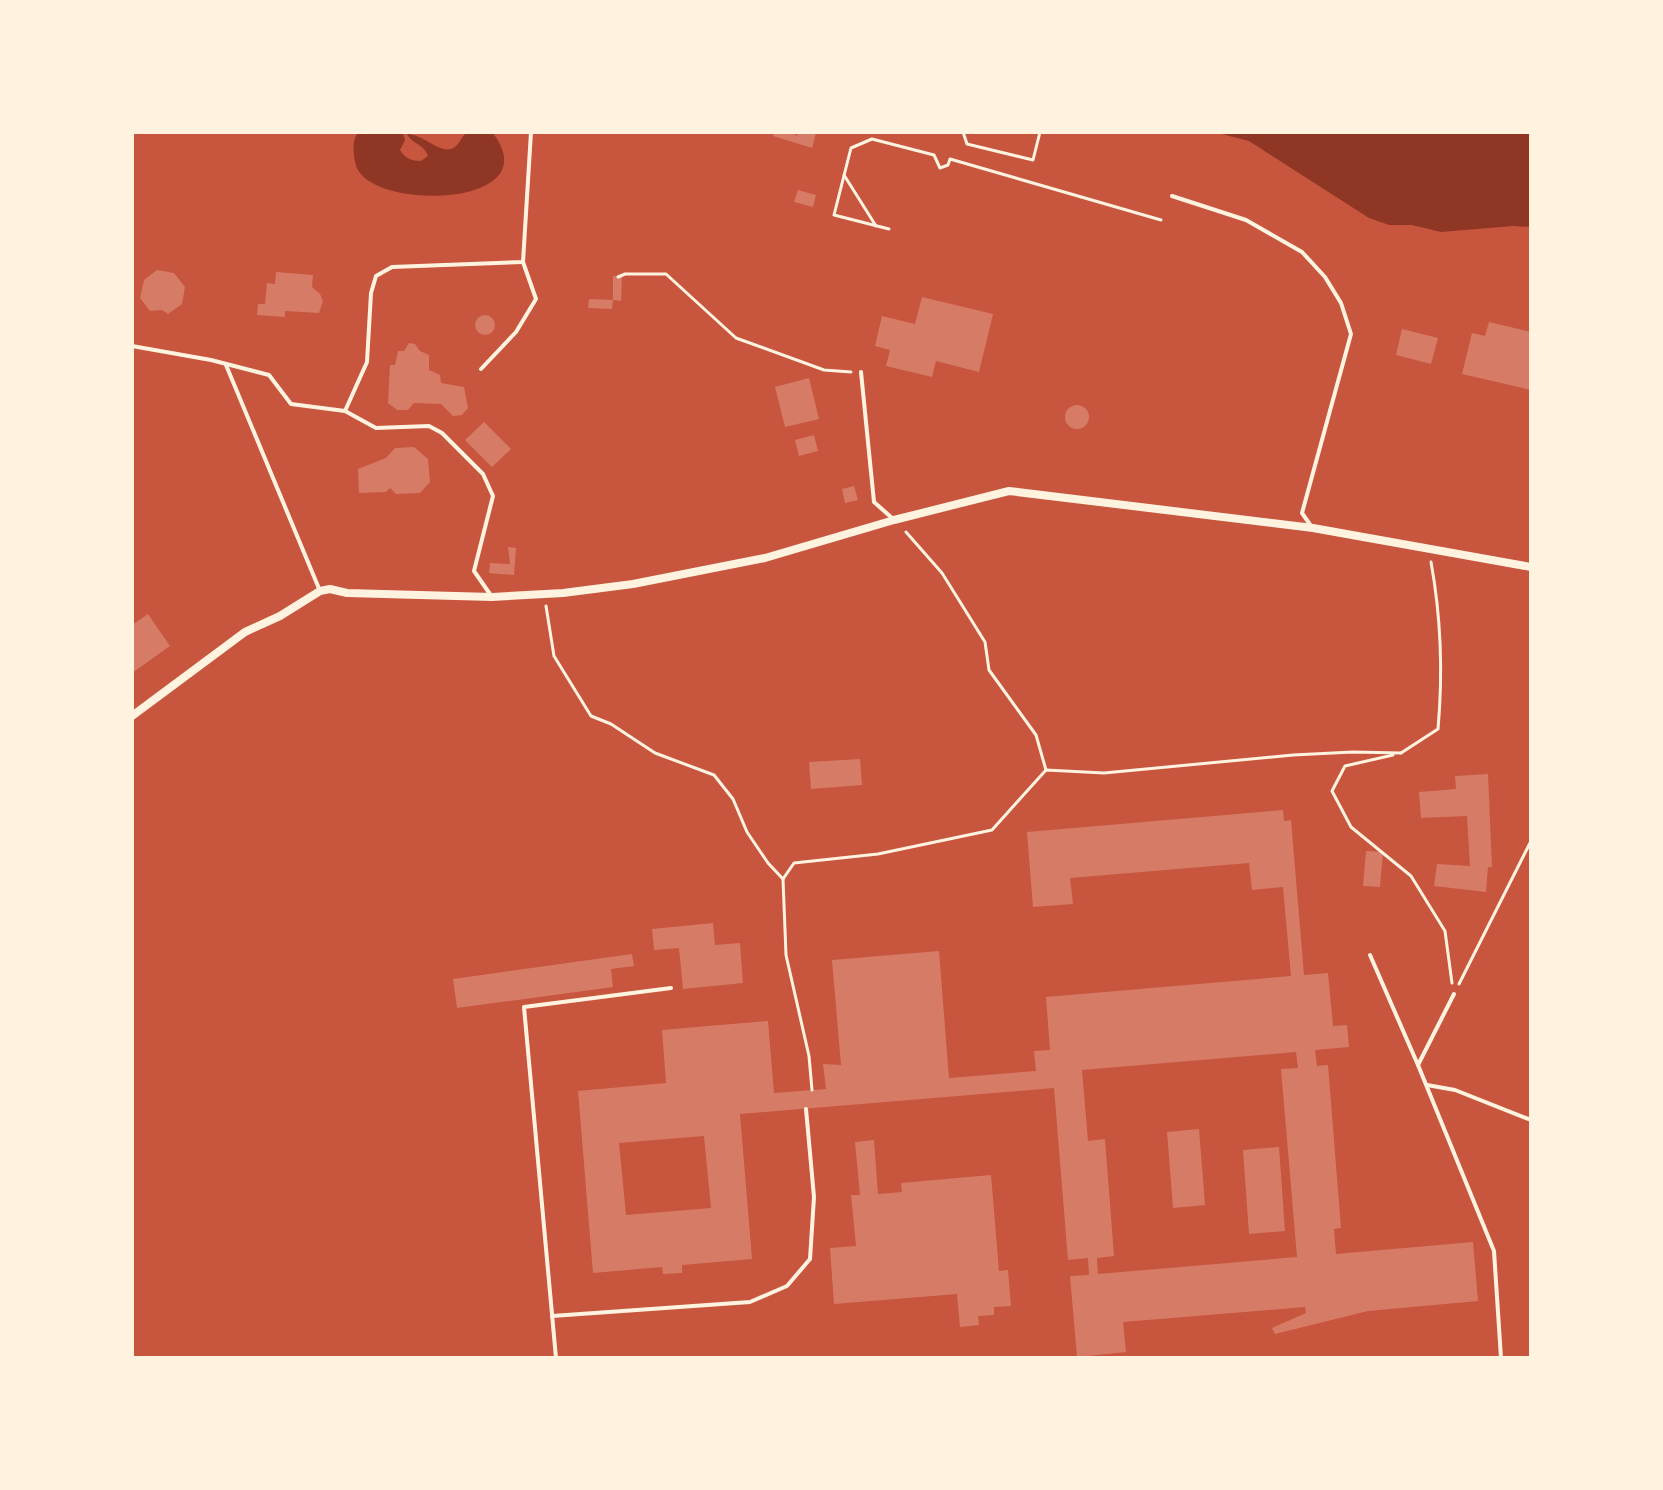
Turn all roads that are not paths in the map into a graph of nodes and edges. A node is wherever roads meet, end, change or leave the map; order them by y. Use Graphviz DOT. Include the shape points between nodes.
graph roads {
  1 [pos="531,132"];
  2 [pos="1172,196"];
  3 [pos="523,262"];
  4 [pos="132,346"];
  5 [pos="226,365"];
  6 [pos="481,369"];
  7 [pos="861,372"];
  8 [pos="345,411"];
  9 [pos="894,520"];
  10 [pos="1313,528"];
  11 [pos="1531,567"];
  12 [pos="320,591"];
  13 [pos="492,597"];
  14 [pos="132,716"];
  15 [pos="1370,955"];
  16 [pos="671,988"];
  17 [pos="1454,994"];
  18 [pos="1418,1065"];
  19 [pos="1426,1085"];
  20 [pos="806,1109"];
  21 [pos="1531,1120"];
  22 [pos="552,1316"];
  23 [pos="556,1358"];
  24 [pos="1501,1358"];
  1 -- 3 [label="lane"];
  2 -- 10 [label="lane" via="1246,220 1302,252 1341,303 1351,334 1302,513"];
  3 -- 6 [label="lane" via="536,299 516,332"];
  3 -- 8 [label="lane" via="392,267 376,276 367,362"];
  4 -- 5 [label="lane"];
  5 -- 8 [label="lane" via="269,375 291,404"];
  5 -- 12 [label="lane"];
  7 -- 9 [label="lane" via="874,502"];
  8 -- 13 [label="lane" via="376,428 429,426 483,474 493,496 474,571"];
  9 -- 10 [label="street" via="1009,491"];
  9 -- 13 [label="street" via="765,558 633,584"];
  10 -- 11 [label="street"];
  12 -- 13 [label="street"];
  12 -- 14 [label="street" via="245,632"];
  15 -- 18 [label="lane"];
  16 -- 22 [label="lane" via="524,1007"];
  17 -- 18 [label="lane"];
  18 -- 19 [label="lane"];
  19 -- 21 [label="lane" via="1455,1090"];
  19 -- 24 [label="lane" via="1494,1251"];
  20 -- 22 [label="lane" via="814,1197 810,1259 787,1286 750,1302"];
  22 -- 23 [label="lane"];
}
